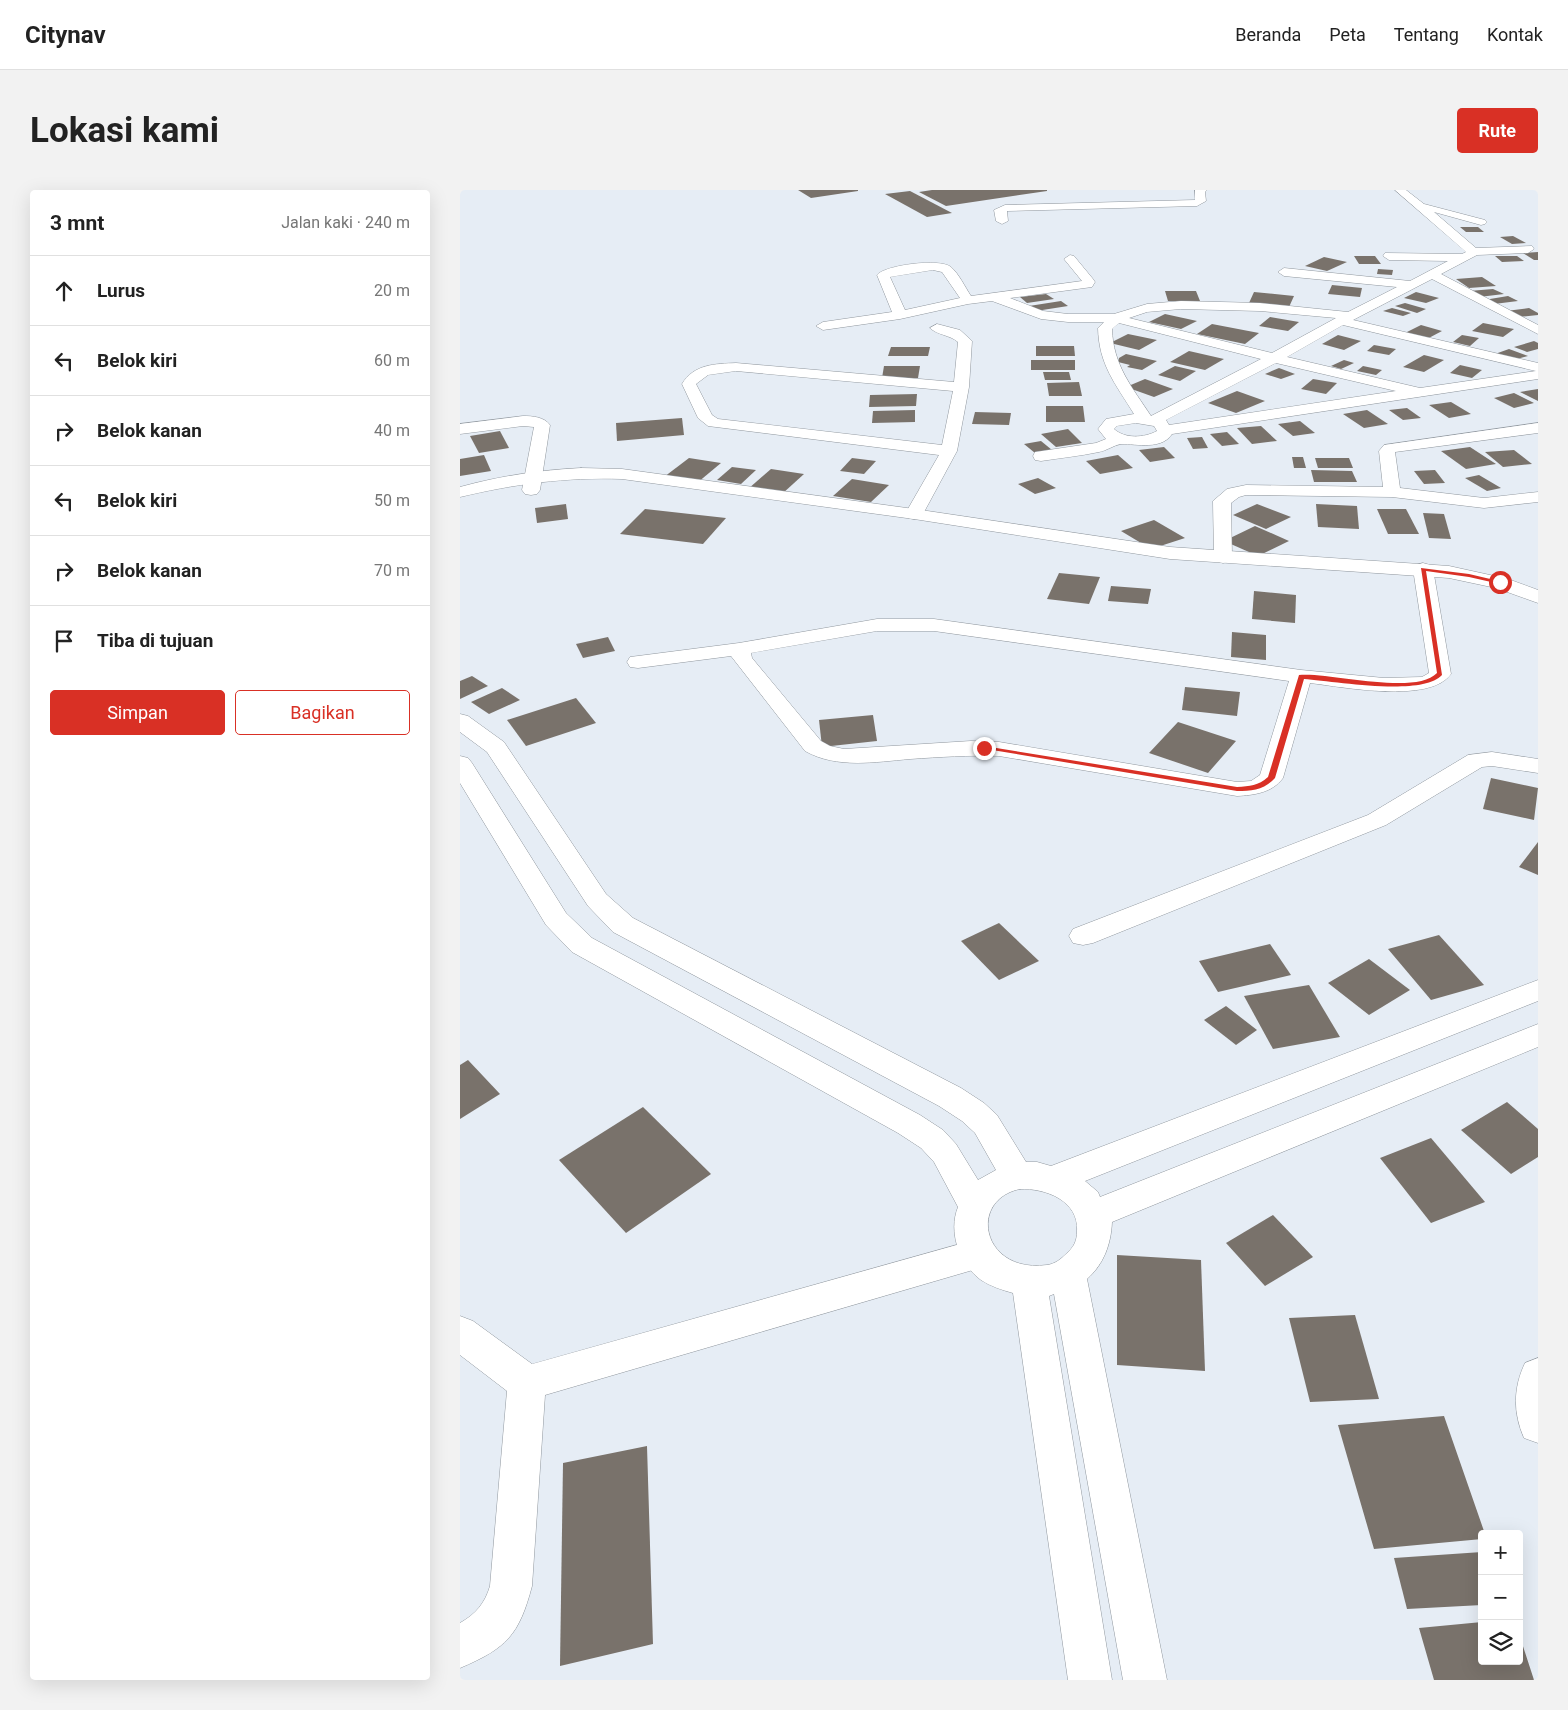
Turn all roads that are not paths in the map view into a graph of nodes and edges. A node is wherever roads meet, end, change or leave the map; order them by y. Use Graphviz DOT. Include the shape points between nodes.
graph roads {
  1 [pos="1202,190"];
  2 [pos="1400,190"];
  3 [pos="1420,205"];
  4 [pos="1002,221"];
  5 [pos="1481,222"];
  6 [pos="1528,249"];
  7 [pos="1469,255"];
  8 [pos="1389,256"];
  9 [pos="1070,260"];
  10 [pos="1284,272"];
  11 [pos="1433,275"];
  12 [pos="1414,285"];
  13 [pos="992,296"];
  14 [pos="968,300"];
  15 [pos="900,315"];
  16 [pos="1114,318"];
  17 [pos="1346,318"];
  18 [pos="822,326"];
  19 [pos="937,328"];
  20 [pos="1538,330"];
  21 [pos="1274,358"];
  22 [pos="1538,367"];
  23 [pos="1538,375"];
  24 [pos="962,387"];
  25 [pos="1418,392"];
  26 [pos="1155,423"];
  27 [pos="1538,428"];
  28 [pos="460,429"];
  29 [pos="1119,438"];
  30 [pos="949,451"];
  31 [pos="1041,456"];
  32 [pos="532,483"];
  33 [pos="460,492"];
  34 [pos="1392,492"];
  35 [pos="789,497"];
  36 [pos="1538,497"];
  37 [pos="460,503"];
  38 [pos="775,510"];
  39 [pos="914,514"];
  40 [pos="1223,557"];
  41 [pos="1424,577"];
  42 [pos="1538,596"];
  43 [pos="1538,610"];
  44 [pos="739,649"];
  45 [pos="638,662"];
  46 [pos="1301,676"];
  47 [pos="460,721"];
  48 [pos="460,763"];
  49 [pos="1538,766"];
  50 [pos="1083,936"];
  51 [pos="1538,990"];
  52 [pos="1538,1035"];
  53 [pos="1017,1176"];
  54 [pos="1055,1179"];
  55 [pos="975,1206"];
  56 [pos="1094,1214"];
  57 [pos="978,1254"];
  58 [pos="1068,1274"];
  59 [pos="1028,1281"];
  60 [pos="460,1333"];
  61 [pos="1538,1375"];
  62 [pos="527,1383"];
  63 [pos="1538,1425"];
  64 [pos="460,1646"];
  65 [pos="1090,1680"];
  66 [pos="1145,1680"];
  1 -- 4 [label="street" via="1200,202 1005,208 1000,210"];
  2 -- 3 [label="street"];
  3 -- 5 [label="street"];
  3 -- 7 [label="street"];
  6 -- 7 [label="street"];
  7 -- 8 [label="street"];
  7 -- 11 [label="street"];
  9 -- 13 [label="street" via="1088,284"];
  10 -- 12 [label="street"];
  11 -- 12 [label="street"];
  11 -- 20 [label="street"];
  12 -- 17 [label="street"];
  13 -- 14 [label="street"];
  13 -- 16 [label="street" via="1040,315"];
  14 -- 15 [label="street"];
  14 -- 15 [label="street" via="942,267 890,272 883,275"];
  15 -- 18 [label="street"];
  16 -- 17 [label="street" via="1136,310 1215,305 1281,308"];
  16 -- 21 [label="street"];
  16 -- 26 [label="street" via="1105,328 1106,352 1117,379"];
  17 -- 21 [label="street"];
  17 -- 22 [label="street"];
  19 -- 24 [label="street" via="965,340"];
  21 -- 25 [label="street"];
  21 -- 26 [label="street"];
  23 -- 25 [label="street"];
  24 -- 30 [label="street"];
  24 -- 30 [label="street" via="736,367 701,372 692,377 689,384 706,418 714,423"];
  25 -- 26 [label="street"];
  26 -- 29 [label="street" via="1164,434 1160,437 1146,441"];
  26 -- 29 [label="street" via="1127,418 1112,422 1106,429"];
  27 -- 34 [label="street" via="1390,448 1387,451"];
  28 -- 32 [label="street" via="523,421 542,424"];
  29 -- 31 [label="street" via="1100,447"];
  30 -- 39 [label="street"];
  32 -- 33 [label="street" via="498,483"];
  32 -- 35 [label="street" via="599,473 622,474"];
  32 -- 37 [label="street"];
  32 -- 38 [label="street" via="613,486"];
  34 -- 36 [label="street" via="1484,503"];
  34 -- 40 [label="street" via="1262,488 1233,493 1222,501"];
  35 -- 38 [label="street"];
  35 -- 39 [label="street"];
  38 -- 41 [label="street" via="1158,566"];
  39 -- 40 [label="street" via="1138,549"];
  40 -- 41 [label="street"];
  41 -- 42 [label="street" via="1469,575"];
  41 -- 43 [label="street"];
  41 -- 46 [label="street" via="1440,674 1435,679 1399,685"];
  44 -- 45 [label="street"];
  44 -- 46 [label="street" via="877,625 934,625"];
  44 -- 46 [label="street" via="742,659 813,746 834,754 856,756 999,749 1237,789 1264,785 1271,778"];
  47 -- 53 [label="street" via="496,747 597,900 623,925 950,1097 986,1124"];
  48 -- 55 [label="street" via="556,919 582,945 932,1139 945,1153"];
  49 -- 50 [label="street" via="1492,759 1476,760 1377,820"];
  51 -- 54 [label="street"];
  52 -- 56 [label="street"];
  53 -- 54 [label="street"];
  53 -- 55 [label="street" via="985,1192"];
  54 -- 56 [label="street" via="1072,1187"];
  55 -- 57 [label="street" via="970,1222 971,1239"];
  56 -- 58 [label="street" via="1096,1231 1092,1248 1083,1262"];
  57 -- 59 [label="street" via="991,1268 1008,1277"];
  57 -- 62 [label="street"];
  58 -- 59 [label="street" via="1049,1280"];
  58 -- 66 [label="street"];
  59 -- 65 [label="street"];
  60 -- 62 [label="street"];
  61 -- 63 [label="street" via="1534,1400"];
  62 -- 64 [label="street" via="511,1586 507,1602 492,1628"];
}
